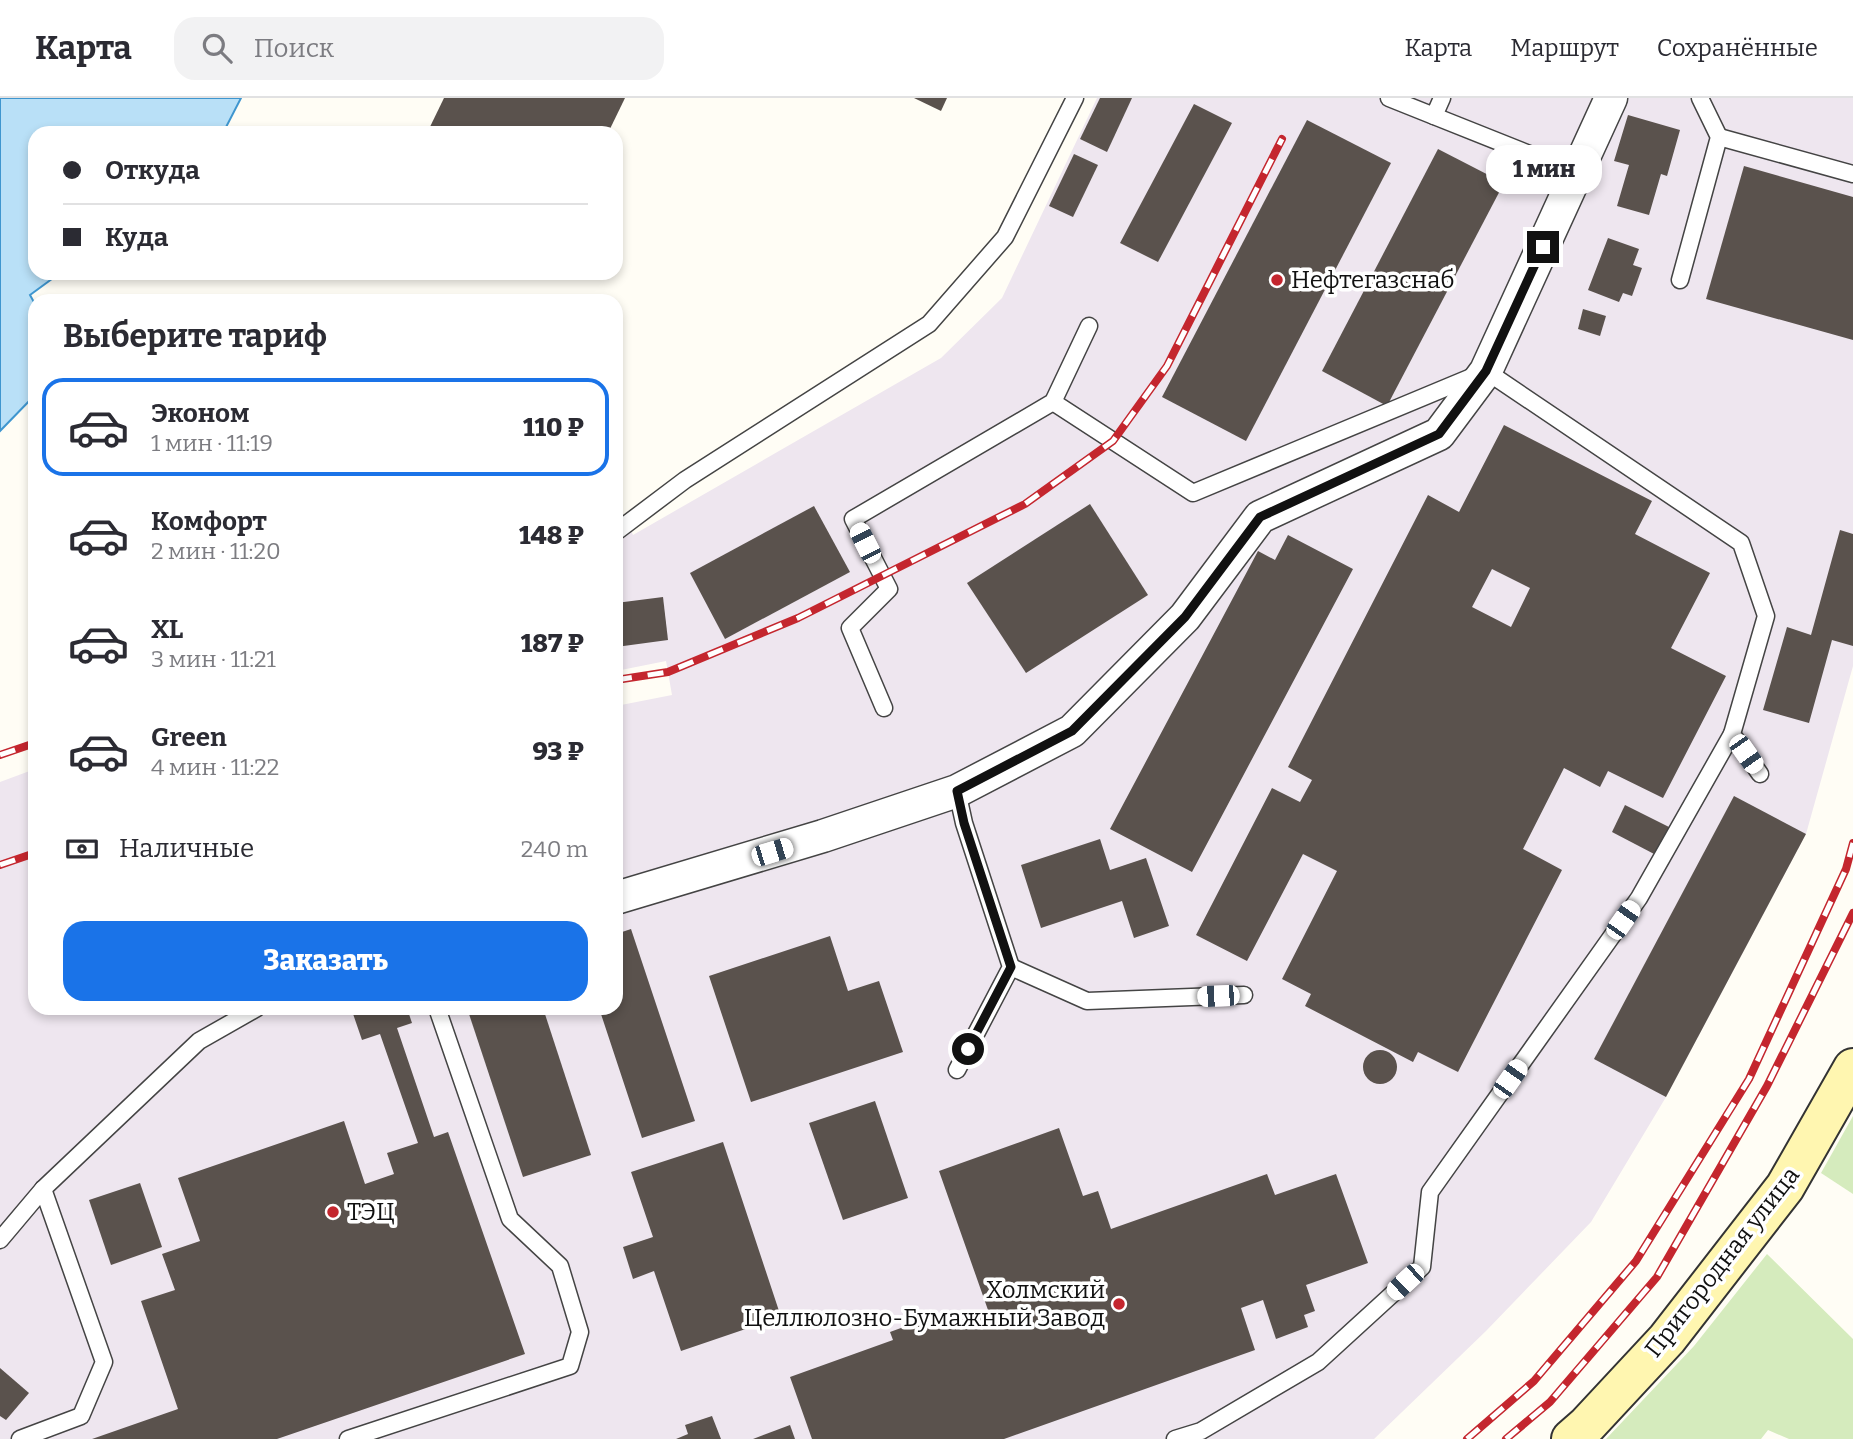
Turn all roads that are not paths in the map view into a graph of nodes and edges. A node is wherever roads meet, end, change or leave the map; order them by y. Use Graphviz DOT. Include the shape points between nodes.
graph roads {
  1 [pos="1074,98"];
  2 [pos="1389,98"];
  3 [pos="1442,98"];
  4 [pos="1611,98"];
  5 [pos="1700,98"];
  6 [pos="1434,116"];
  7 [pos="1719,137"];
  8 [pos="1577,173"];
  9 [pos="1853,174"];
  10 [pos="1680,280"];
  11 [pos="1089,326"];
  12 [pos="1486,371"];
  13 [pos="1053,402"];
  14 [pos="623,527"];
  15 [pos="884,708"];
  16 [pos="1732,734"];
  17 [pos="1760,774"];
  18 [pos="957,791"];
  19 [pos="623,896"];
  20 [pos="1011,967"];
  21 [pos="1244,995"];
  22 [pos="245,1015"];
  23 [pos="439,1015"];
  24 [pos="1853,1068"];
  25 [pos="957,1070"];
  26 [pos="43,1189"];
  27 [pos="0,1240"];
  28 [pos="20,1439"];
  29 [pos="348,1439"];
  30 [pos="1175,1439"];
  31 [pos="1571,1439"];
  1 -- 14 [label="lane" via="1005,237 929,324 685,480"];
  2 -- 6 [label="lane"];
  3 -- 6 [label="lane"];
  4 -- 8 [label="street"];
  5 -- 7 [label="lane"];
  6 -- 8 [label="lane"];
  7 -- 9 [label="lane"];
  7 -- 10 [label="lane"];
  8 -- 12 [label="street"];
  11 -- 13 [label="lane"];
  12 -- 13 [label="lane" via="1193,493"];
  12 -- 16 [label="lane" via="1741,543 1766,616"];
  12 -- 18 [label="street" via="1439,434 1260,517 1185,617 1072,731"];
  13 -- 15 [label="lane" via="853,519 889,589 850,628"];
  16 -- 17 [label="lane"];
  16 -- 30 [label="lane" via="1639,898 1430,1192 1422,1267 1318,1362 1201,1431"];
  18 -- 19 [label="street"];
  18 -- 20 [label="lane"];
  20 -- 21 [label="lane" via="1087,1002"];
  20 -- 25 [label="lane"];
  22 -- 26 [label="lane" via="199,1041"];
  23 -- 29 [label="lane" via="510,1219 560,1266 580,1332 570,1366"];
  24 -- 31 [label="main road, Пригородная улица" via="1785,1187 1667,1339"];
  26 -- 27 [label="lane"];
  26 -- 28 [label="lane" via="104,1362 81,1416"];
}
